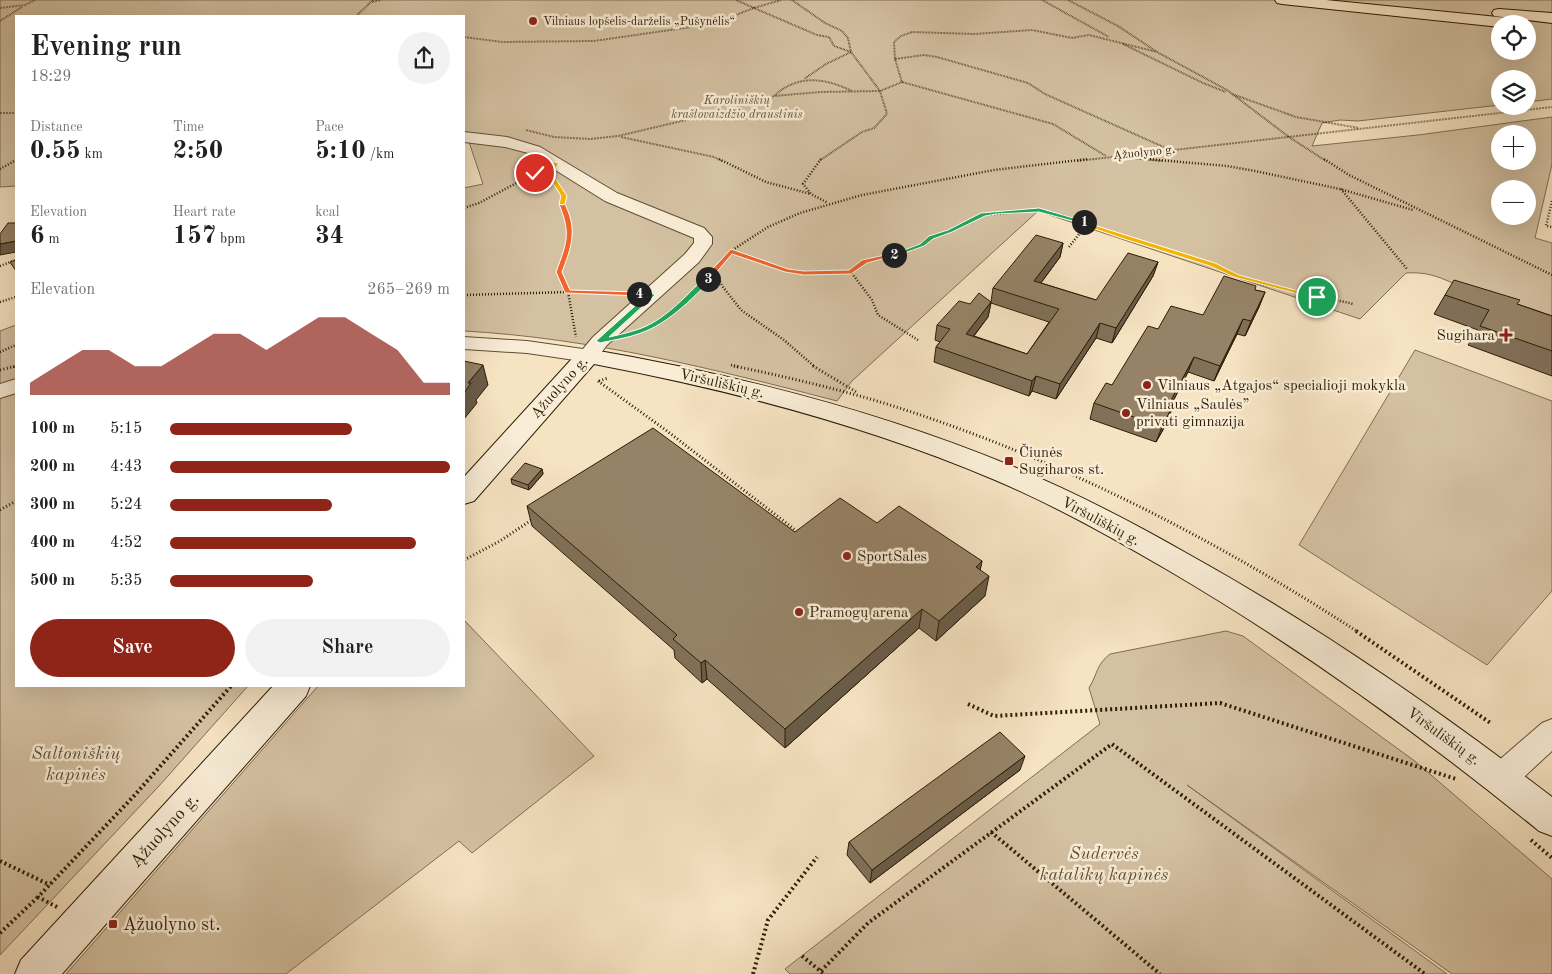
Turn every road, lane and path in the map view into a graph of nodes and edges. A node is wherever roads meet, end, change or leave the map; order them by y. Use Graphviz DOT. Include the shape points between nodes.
graph roads {
  1 [pos="35,0"];
  2 [pos="381,0"];
  3 [pos="736,0"];
  4 [pos="781,0"];
  5 [pos="792,0"];
  6 [pos="1042,0"];
  7 [pos="1068,0"];
  8 [pos="1282,0"];
  9 [pos="1366,0"];
  10 [pos="372,1"];
  11 [pos="25,5"];
  12 [pos="0,8"];
  13 [pos="754,8"];
  14 [pos="357,15"];
  15 [pos="1552,18"];
  16 [pos="0,21"];
  17 [pos="1491,21"];
  18 [pos="1536,26"];
  19 [pos="1552,27"];
  20 [pos="465,37"];
  21 [pos="1112,39"];
  22 [pos="851,52"];
  23 [pos="1157,52"];
  24 [pos="895,59"];
  25 [pos="804,79"];
  26 [pos="902,82"];
  27 [pos="853,91"];
  28 [pos="880,91"];
  29 [pos="1231,94"];
  30 [pos="774,96"];
  31 [pos="1552,106"];
  32 [pos="0,113"];
  33 [pos="15,113"];
  34 [pos="1364,128"];
  35 [pos="525,130"];
  36 [pos="618,136"];
  37 [pos="465,137"];
  38 [pos="1289,137"];
  39 [pos="1169,150"];
  40 [pos="1107,156"];
  41 [pos="15,161"];
  42 [pos="556,163"];
  43 [pos="0,169"];
  44 [pos="1340,189"];
  45 [pos="811,194"];
  46 [pos="1552,201"];
  47 [pos="828,204"];
  48 [pos="465,208"];
  49 [pos="1421,212"];
  50 [pos="1087,224"];
  51 [pos="1552,228"];
  52 [pos="1069,247"];
  53 [pos="731,251"];
  54 [pos="15,260"];
  55 [pos="0,266"];
  56 [pos="1408,269"];
  57 [pos="714,271"];
  58 [pos="851,272"];
  59 [pos="1552,275"];
  60 [pos="568,292"];
  61 [pos="465,295"];
  62 [pos="652,295"];
  63 [pos="15,297"];
  64 [pos="0,302"];
  65 [pos="1354,304"];
  66 [pos="918,340"];
  67 [pos="465,343"];
  68 [pos="15,345"];
  69 [pos="588,345"];
  70 [pos="0,352"];
  71 [pos="15,366"];
  72 [pos="0,370"];
  73 [pos="610,378"];
  74 [pos="15,386"];
  75 [pos="0,391"];
  76 [pos="862,395"];
  77 [pos="667,431"];
  78 [pos="659,436"];
  79 [pos="465,493"];
  80 [pos="15,502"];
  81 [pos="0,510"];
  82 [pos="540,515"];
  83 [pos="800,534"];
  84 [pos="465,559"];
  85 [pos="230,687"];
  86 [pos="293,687"];
  87 [pos="968,704"];
  88 [pos="1552,732"];
  89 [pos="1446,769"];
  90 [pos="1501,778"];
  91 [pos="1541,829"];
  92 [pos="991,832"];
  93 [pos="817,857"];
  94 [pos="1552,858"];
  95 [pos="0,860"];
  96 [pos="50,885"];
  97 [pos="38,897"];
  98 [pos="83,921"];
  99 [pos="0,933"];
  100 [pos="802,956"];
  101 [pos="823,972"];
  102 [pos="35,974"];
  103 [pos="753,974"];
  104 [pos="1160,974"];
  105 [pos="1425,974"];
  1 -- 11 [label="path"];
  2 -- 10 [label="path"];
  3 -- 13 [label="path"];
  4 -- 13 [label="path"];
  5 -- 22 [label="path" via="842,31 848,38"];
  6 -- 21 [label="path"];
  7 -- 23 [label="path" via="1118,26"];
  8 -- 17 [label="main road"];
  9 -- 15 [label="main road"];
  10 -- 14 [label="path"];
  11 -- 12 [label="path"];
  11 -- 16 [label="path"];
  13 -- 20 [label="path" via="712,24 594,41 502,42"];
  13 -- 22 [label="path" via="829,37 834,46"];
  18 -- 19 [label="main road"];
  21 -- 23 [label="path"];
  21 -- 24 [label="path" via="1089,35 1061,37 1032,30 974,34 925,31 901,36 894,42"];
  21 -- 29 [label="path"];
  22 -- 25 [label="path" via="838,56"];
  22 -- 28 [label="path"];
  23 -- 29 [label="path"];
  24 -- 26 [label="path"];
  24 -- 39 [label="path" via="924,55 937,57 1028,83 1045,94"];
  25 -- 27 [label="path" via="826,80"];
  25 -- 30 [label="path"];
  26 -- 28 [label="path"];
  26 -- 40 [label="path" via="1053,124"];
  27 -- 28 [label="path"];
  27 -- 30 [label="path"];
  28 -- 45 [label="path" via="887,114 874,128 862,132 819,161 803,184"];
  29 -- 34 [label="path" via="1326,124"];
  29 -- 38 [label="path"];
  30 -- 36 [label="path"];
  31 -- 34 [label="path, Ąžuolyno g."];
  32 -- 33 [label="path"];
  34 -- 38 [label="path, Ąžuolyno g."];
  35 -- 36 [label="path" via="554,137 590,140"];
  36 -- 45 [label="path" via="714,157 766,182"];
  37 -- 42 [label="street" via="521,146"];
  38 -- 39 [label="path, Ąžuolyno g."];
  38 -- 49 [label="path" via="1349,175"];
  39 -- 40 [label="path, Ąžuolyno g."];
  40 -- 44 [label="path" via="1227,166"];
  40 -- 47 [label="path, Ąžuolyno g." via="994,170"];
  41 -- 43 [label="path"];
  42 -- 48 [label="path"];
  42 -- 60 [label="path" via="550,173 564,196 561,202 570,222 569,245 559,272"];
  42 -- 62 [label="street, Ąžuolyno g." via="611,197 698,232 703,237 703,244 692,258"];
  44 -- 49 [label="path"];
  44 -- 56 [label="path"];
  45 -- 47 [label="path"];
  46 -- 51 [label="path" via="1546,226"];
  47 -- 53 [label="path, Ąžuolyno g." via="768,227"];
  49 -- 59 [label="path"];
  50 -- 52 [label="path"];
  50 -- 58 [label="path" via="1039,210 984,215 931,237 922,245 865,262"];
  50 -- 65 [label="path" via="1261,284"];
  53 -- 57 [label="path, Ąžuolyno g."];
  53 -- 58 [label="path" via="804,273"];
  54 -- 55 [label="path"];
  57 -- 69 [label="path, Ąžuolyno g." via="658,322 640,332"];
  57 -- 76 [label="path" via="741,310 815,367"];
  58 -- 66 [label="path" via="872,300 878,315"];
  60 -- 61 [label="path"];
  60 -- 62 [label="path"];
  60 -- 69 [label="path"];
  62 -- 69 [label="street, Ąžuolyno g."];
  63 -- 64 [label="path"];
  67 -- 69 [label="street" via="527,347"];
  68 -- 70 [label="path"];
  69 -- 79 [label="main road, Ąžuolyno g."];
  69 -- 90 [label="main road, Viršuliškių g." via="646,366 739,386 843,414 935,447 1054,496 1212,580 1381,691"];
  71 -- 72 [label="path"];
  73 -- 77 [label="path" via="599,381"];
  74 -- 75 [label="street"];
  77 -- 78 [label="path"];
  77 -- 83 [label="path"];
  80 -- 81 [label="path"];
  82 -- 84 [label="path"];
  85 -- 96 [label="path"];
  86 -- 98 [label="main road, Ąžuolyno g."];
  87 -- 89 [label="path" via="994,716 1220,703 1461,781"];
  88 -- 90 [label="street"];
  90 -- 91 [label="main road, Viršuliškių g."];
  91 -- 94 [label="path"];
  92 -- 101 [label="path" via="868,923"];
  92 -- 104 [label="path"];
  92 -- 105 [label="path" via="1112,744"];
  93 -- 103 [label="path" via="768,920"];
  95 -- 96 [label="path"];
  96 -- 97 [label="path"];
  97 -- 98 [label="path"];
  97 -- 99 [label="path"];
  98 -- 102 [label="main road, Ąžuolyno g."];
  100 -- 101 [label="path"];
}
